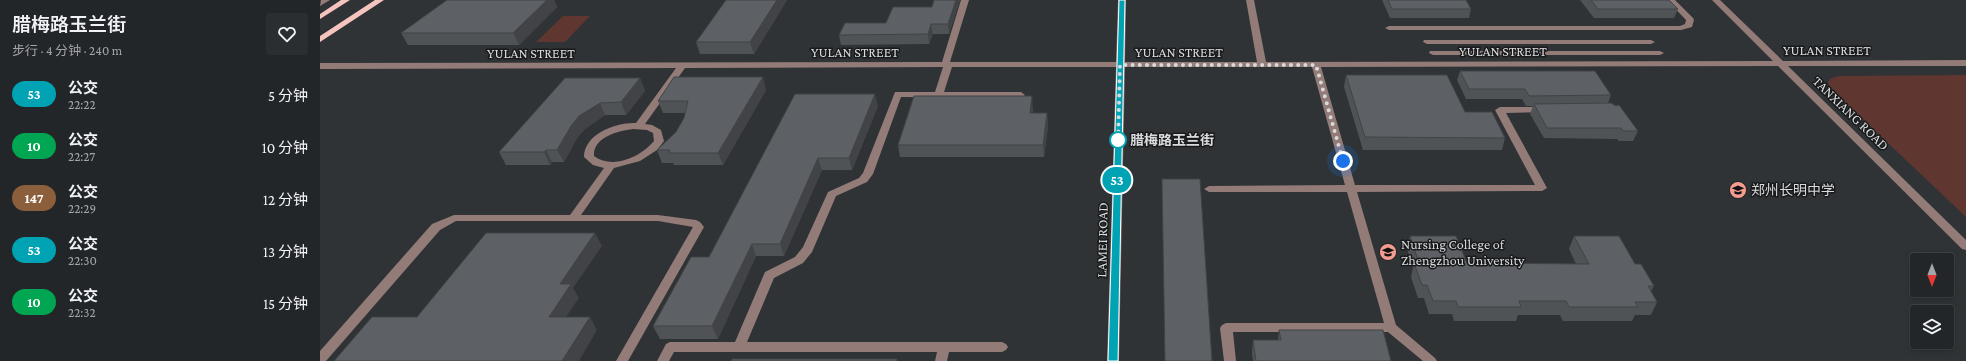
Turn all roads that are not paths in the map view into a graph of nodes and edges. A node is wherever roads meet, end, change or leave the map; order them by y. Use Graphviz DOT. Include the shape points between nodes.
graph roads {
  1 [pos="326,0"];
  2 [pos="346,0"];
  3 [pos="380,0"];
  4 [pos="965,0"];
  5 [pos="1122,0"];
  6 [pos="1250,0"];
  7 [pos="1671,0"];
  8 [pos="1716,0"];
  9 [pos="320,4"];
  10 [pos="320,17"];
  11 [pos="1389,28"];
  12 [pos="1421,28"];
  13 [pos="1640,28"];
  14 [pos="320,40"];
  15 [pos="1428,42"];
  16 [pos="1651,42"];
  17 [pos="1433,53"];
  18 [pos="1660,53"];
  19 [pos="1780,63"];
  20 [pos="1966,63"];
  21 [pos="1438,64"];
  22 [pos="1670,64"];
  23 [pos="946,65"];
  24 [pos="1120,65"];
  25 [pos="1262,65"];
  26 [pos="1316,65"];
  27 [pos="320,66"];
  28 [pos="682,66"];
  29 [pos="939,94"];
  30 [pos="1021,95"];
  31 [pos="1556,110"];
  32 [pos="639,126"];
  33 [pos="611,165"];
  34 [pos="1351,189"];
  35 [pos="1209,190"];
  36 [pos="573,218"];
  37 [pos="1966,246"];
  38 [pos="1391,327"];
  39 [pos="944,346"];
  40 [pos="1002,346"];
  41 [pos="739,347"];
  42 [pos="320,358"];
  43 [pos="622,361"];
  44 [pos="663,361"];
  45 [pos="941,361"];
  46 [pos="1113,361"];
  47 [pos="1230,361"];
  48 [pos="1431,361"];
  1 -- 9 [label="street"];
  2 -- 10 [label="main road"];
  3 -- 14 [label="main road"];
  4 -- 23 [label="street"];
  5 -- 24 [label="street, LAMEI ROAD"];
  6 -- 25 [label="street"];
  7 -- 13 [label="street" via="1690,20 1689,25 1681,28"];
  8 -- 19 [label="street, TANXIANG ROAD"];
  11 -- 12 [label="street"];
  12 -- 13 [label="street"];
  12 -- 15 [label="street"];
  13 -- 16 [label="street"];
  15 -- 16 [label="street"];
  15 -- 17 [label="street"];
  16 -- 18 [label="street"];
  17 -- 18 [label="street"];
  17 -- 21 [label="street"];
  18 -- 22 [label="street"];
  19 -- 20 [label="street, YULAN STREET"];
  19 -- 22 [label="street, YULAN STREET"];
  19 -- 37 [label="street, TANXIANG ROAD"];
  21 -- 22 [label="street, YULAN STREET"];
  21 -- 26 [label="street, YULAN STREET"];
  23 -- 24 [label="street, YULAN STREET"];
  23 -- 28 [label="street, YULAN STREET"];
  23 -- 29 [label="street"];
  24 -- 25 [label="street, YULAN STREET"];
  24 -- 46 [label="street, LAMEI ROAD"];
  25 -- 26 [label="street, YULAN STREET"];
  26 -- 34 [label="street"];
  27 -- 28 [label="street, YULAN STREET"];
  28 -- 32 [label="street"];
  29 -- 30 [label="street"];
  29 -- 41 [label="street" via="898,94 868,174 863,180 832,194 808,249 799,260 769,275"];
  31 -- 34 [label="street" via="1500,110 1542,188"];
  32 -- 33 [label="street" via="649,127 658,132 660,141 651,151 635,160"];
  32 -- 33 [label="street" via="615,130 594,143 588,152 589,157 598,163"];
  33 -- 36 [label="street"];
  34 -- 35 [label="street"];
  34 -- 38 [label="street"];
  36 -- 42 [label="street" via="454,218 445,222 436,227"];
  36 -- 43 [label="street" via="658,218 690,222 698,227"];
  38 -- 47 [label="street" via="1226,328"];
  38 -- 48 [label="street"];
  39 -- 40 [label="street"];
  39 -- 41 [label="street"];
  39 -- 45 [label="street"];
  41 -- 44 [label="street" via="670,347"];
}
